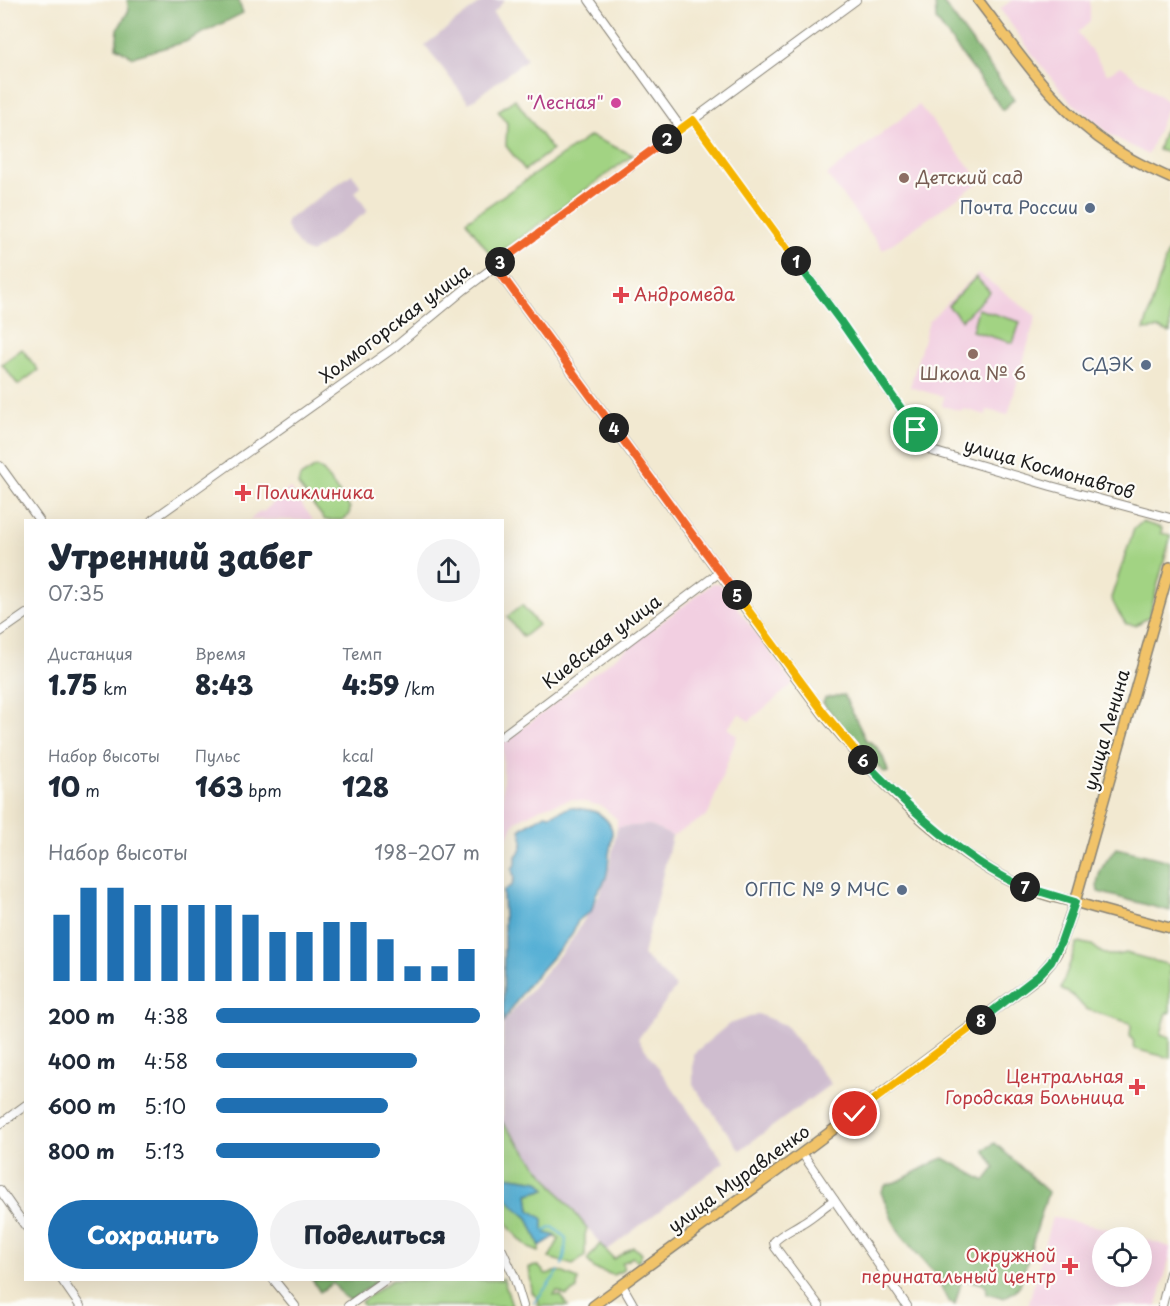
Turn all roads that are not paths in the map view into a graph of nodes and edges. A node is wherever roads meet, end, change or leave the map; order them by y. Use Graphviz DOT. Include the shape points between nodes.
graph roads {
  1 [pos="589,0"];
  2 [pos="856,0"];
  3 [pos="978,0"];
  4 [pos="693,120"];
  5 [pos="681,128"];
  6 [pos="1170,178"];
  7 [pos="495,266"];
  8 [pos="0,466"];
  9 [pos="1170,518"];
  10 [pos="38,519"];
  11 [pos="153,519"];
  12 [pos="1170,567"];
  13 [pos="720,572"];
  14 [pos="24,616"];
  15 [pos="0,632"];
  16 [pos="504,734"];
  17 [pos="1075,902"];
  18 [pos="1170,928"];
  19 [pos="24,1106"];
  20 [pos="0,1124"];
  21 [pos="802,1153"];
  22 [pos="0,1190"];
  23 [pos="834,1200"];
  24 [pos="24,1224"];
  25 [pos="504,1254"];
  26 [pos="1170,1273"];
  27 [pos="63,1281"];
  28 [pos="275,1281"];
  29 [pos="384,1281"];
  30 [pos="622,1285"];
  31 [pos="80,1306"];
  32 [pos="295,1306"];
  33 [pos="348,1306"];
  34 [pos="523,1306"];
  35 [pos="593,1306"];
  36 [pos="634,1306"];
  37 [pos="819,1306"];
  38 [pos="907,1306"];
  39 [pos="1162,1306"];
  1 -- 5 [label="street"];
  2 -- 4 [label="street, Холмогорская улица"];
  3 -- 6 [label="main road" via="1067,110 1111,147"];
  4 -- 5 [label="street, Холмогорская улица"];
  4 -- 9 [label="street, улица Космонавтов" via="932,451"];
  5 -- 7 [label="street, Холмогорская улица"];
  7 -- 11 [label="street, Холмогорская улица" via="400,343"];
  7 -- 13 [label="main road"];
  8 -- 10 [label="street"];
  12 -- 17 [label="main road, улица Ленина"];
  13 -- 16 [label="street, Киевская улица"];
  13 -- 17 [label="main road" via="833,724 909,806 952,843 1002,876 1018,885"];
  14 -- 15 [label="street"];
  17 -- 18 [label="main road"];
  17 -- 21 [label="main road, улица Муравленко" via="1057,952 1038,976"];
  19 -- 20 [label="street"];
  21 -- 23 [label="street"];
  21 -- 30 [label="main road, улица Муравленко"];
  22 -- 24 [label="street"];
  23 -- 37 [label="street" via="774,1242"];
  23 -- 38 [label="street"];
  25 -- 34 [label="street"];
  26 -- 39 [label="street"];
  27 -- 31 [label="street"];
  28 -- 32 [label="street"];
  29 -- 33 [label="street"];
  30 -- 35 [label="main road, улица Муравленко"];
  30 -- 36 [label="street"];
}
